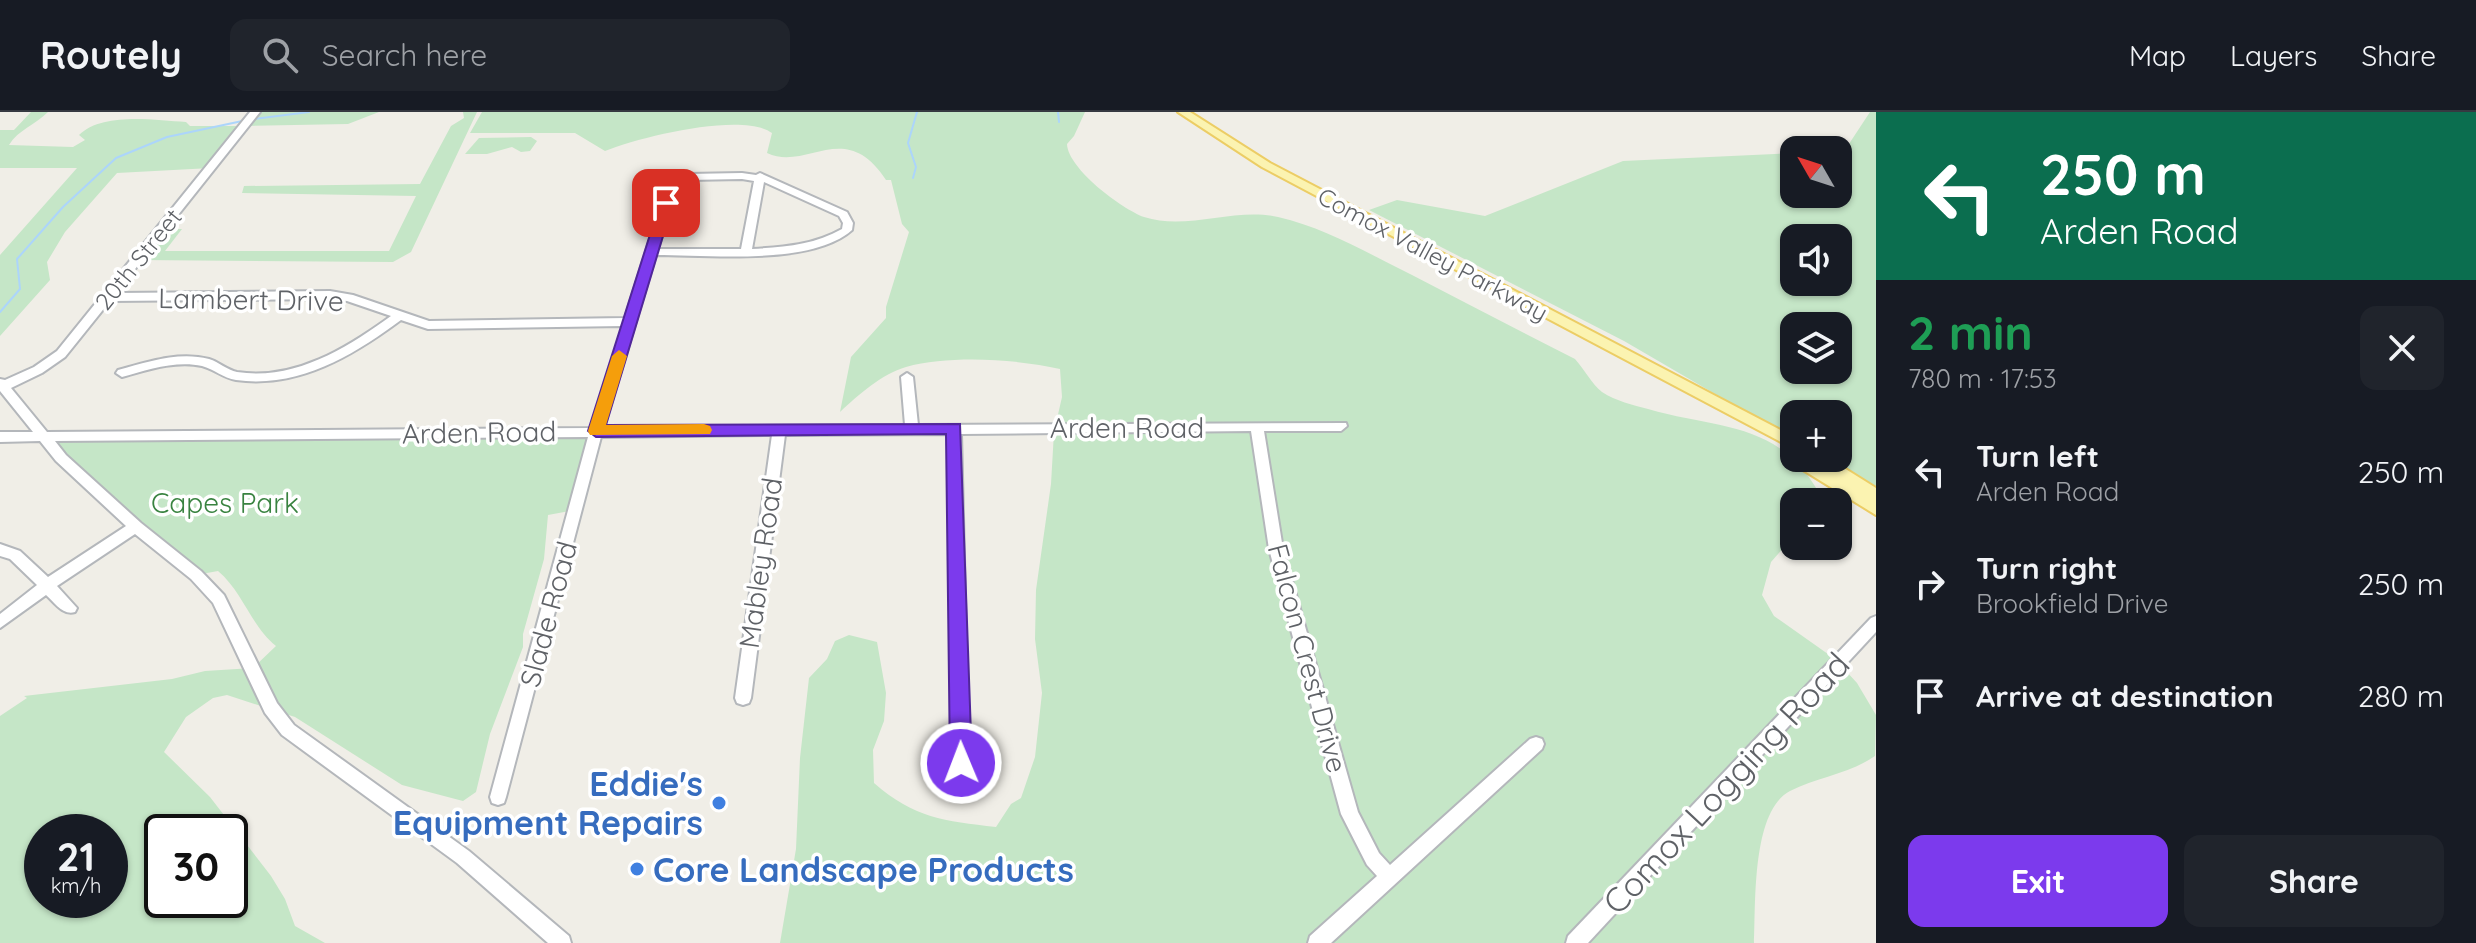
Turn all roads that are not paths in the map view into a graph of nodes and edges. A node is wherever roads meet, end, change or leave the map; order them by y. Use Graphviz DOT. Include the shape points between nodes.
graph roads {
  1 [pos="1183,112"];
  2 [pos="251,117"];
  3 [pos="760,176"];
  4 [pos="746,250"];
  5 [pos="651,252"];
  6 [pos="109,297"];
  7 [pos="399,316"];
  8 [pos="630,322"];
  9 [pos="122,373"];
  10 [pos="907,377"];
  11 [pos="2,384"];
  12 [pos="1688,388"];
  13 [pos="27,416"];
  14 [pos="1341,426"];
  15 [pos="1257,427"];
  16 [pos="954,428"];
  17 [pos="779,429"];
  18 [pos="912,429"];
  19 [pos="596,431"];
  20 [pos="0,435"];
  21 [pos="42,436"];
  22 [pos="1780,437"];
  23 [pos="1780,448"];
  24 [pos="1817,472"];
  25 [pos="1839,472"];
  26 [pos="1876,496"];
  27 [pos="1876,509"];
  28 [pos="136,527"];
  29 [pos="0,550"];
  30 [pos="47,586"];
  31 [pos="70,608"];
  32 [pos="0,622"];
  33 [pos="1876,622"];
  34 [pos="743,698"];
  35 [pos="1536,744"];
  36 [pos="961,763"];
  37 [pos="498,797"];
  38 [pos="1390,877"];
  39 [pos="562,943"];
  40 [pos="1317,943"];
  41 [pos="1575,943"];
  1 -- 12 [label="main road, Comox Valley Parkway" via="1266,165"];
  2 -- 6 [label="street, 20th Street"];
  3 -- 4 [label="street"];
  3 -- 4 [label="street" via="843,214 847,230 818,246"];
  3 -- 5 [label="street, Slade Road" via="678,180"];
  4 -- 5 [label="street"];
  5 -- 8 [label="street, Slade Road"];
  6 -- 7 [label="street, Lambert Drive" via="330,295"];
  6 -- 11 [label="street, 20th Street" via="61,354"];
  7 -- 8 [label="street, Lambert Drive" via="428,325"];
  7 -- 9 [label="street" via="356,348 305,370 231,375 206,362 158,363"];
  8 -- 19 [label="street, Slade Road"];
  10 -- 18 [label="street"];
  11 -- 13 [label="street"];
  12 -- 22 [label="main road, Comox Valley Parkway"];
  12 -- 23 [label="main road, Comox Valley Parkway"];
  13 -- 20 [label="street"];
  13 -- 21 [label="street"];
  14 -- 15 [label="street, Arden Road"];
  15 -- 16 [label="street, Arden Road"];
  15 -- 38 [label="street, Falcon Crest Drive" via="1276,549 1350,814 1373,859"];
  16 -- 18 [label="street, Arden Road"];
  16 -- 36 [label="street"];
  17 -- 18 [label="street, Arden Road"];
  17 -- 19 [label="street, Arden Road"];
  17 -- 34 [label="street, Mabley Road"];
  19 -- 21 [label="street, Arden Road"];
  19 -- 37 [label="street, Slade Road"];
  20 -- 21 [label="street, Arden Road"];
  21 -- 28 [label="street"];
  24 -- 27 [label="main road, Comox Valley Parkway"];
  25 -- 26 [label="main road"];
  28 -- 30 [label="street"];
  28 -- 39 [label="street" via="219,599 271,708 288,730 473,864"];
  29 -- 30 [label="street" via="15,555"];
  30 -- 31 [label="street"];
  30 -- 32 [label="street"];
  33 -- 41 [label="street, Comox Logging Road"];
  35 -- 38 [label="street"];
  38 -- 40 [label="street"];
}
